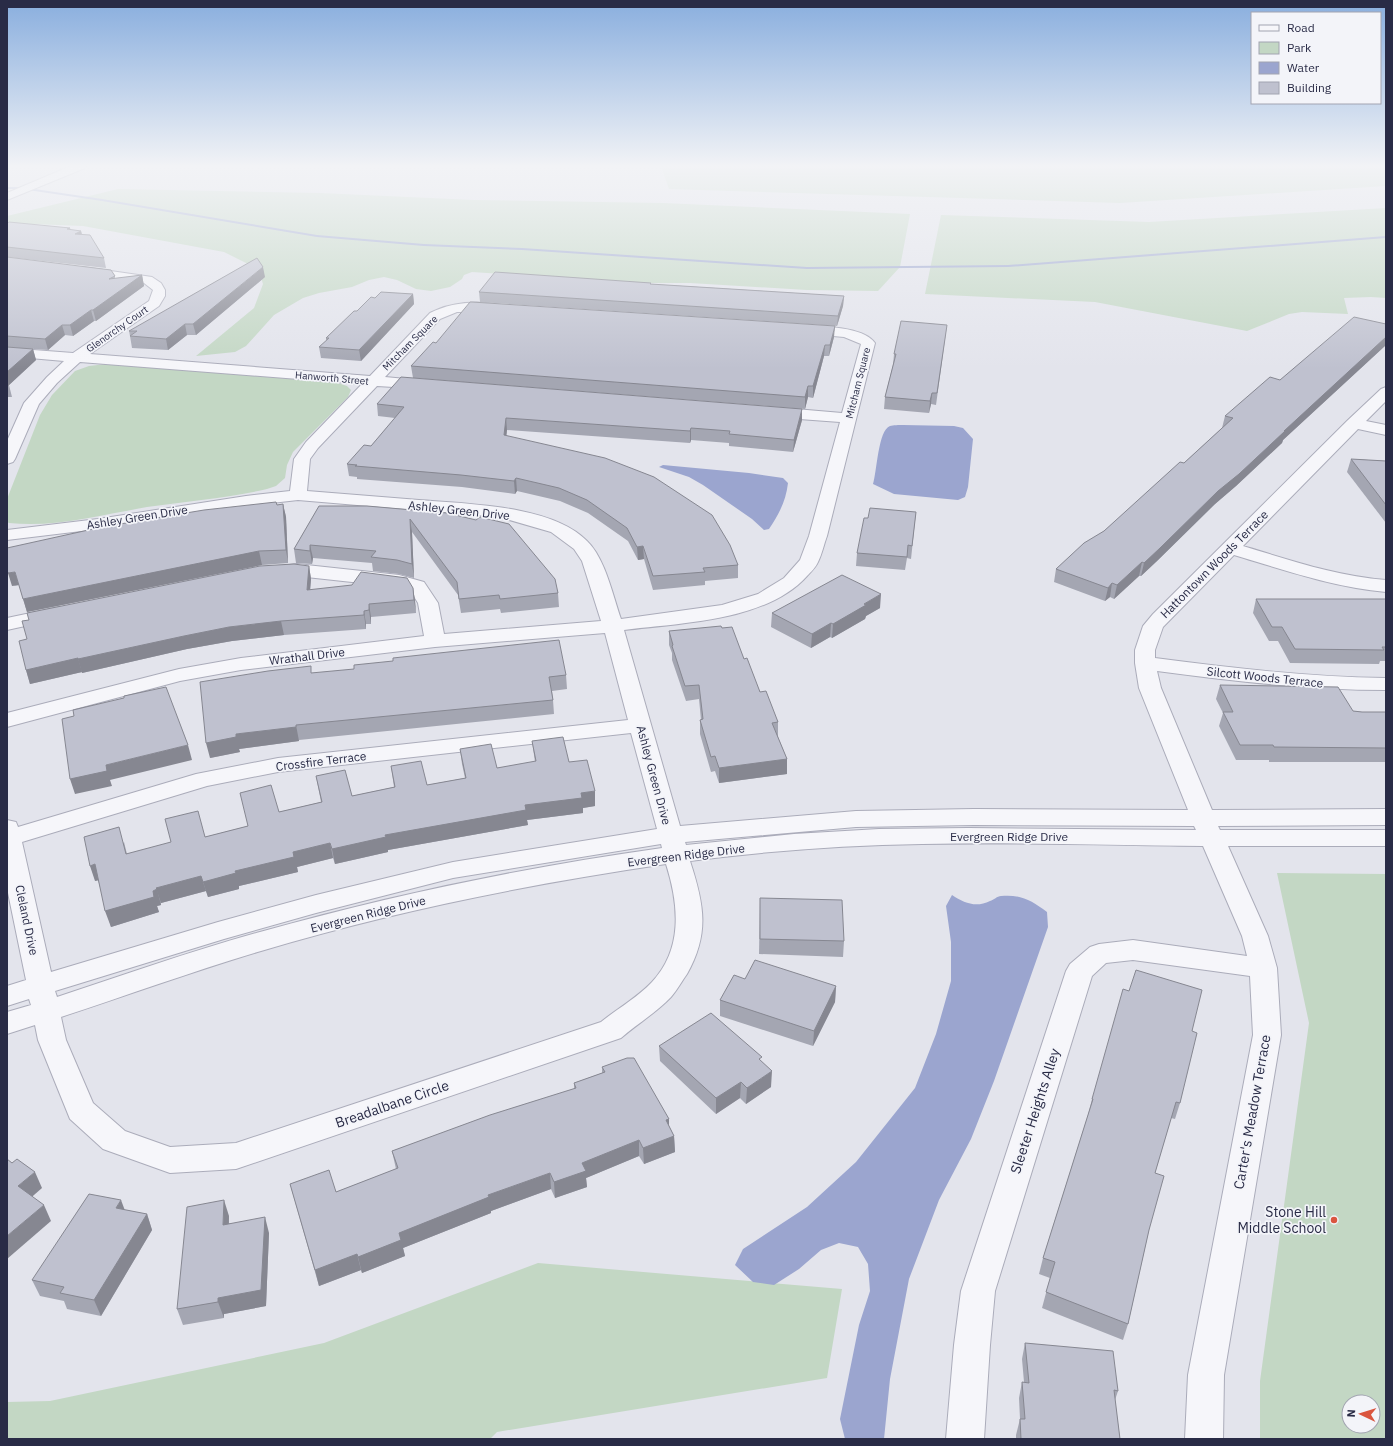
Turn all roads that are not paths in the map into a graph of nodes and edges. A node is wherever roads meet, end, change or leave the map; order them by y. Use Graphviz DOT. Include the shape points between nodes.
graph roads {
  1 [pos="74,270"];
  2 [pos="513,309"];
  3 [pos="792,329"];
  4 [pos="7,352"];
  5 [pos="77,357"];
  6 [pos="373,381"];
  7 [pos="444,386"];
  8 [pos="1386,392"];
  9 [pos="754,411"];
  10 [pos="849,418"];
  11 [pos="1354,423"];
  12 [pos="1386,430"];
  13 [pos="10,444"];
  14 [pos="7,459"];
  15 [pos="298,495"];
  16 [pos="7,536"];
  17 [pos="1231,548"];
  18 [pos="262,572"];
  19 [pos="1386,586"];
  20 [pos="77,610"];
  21 [pos="7,624"];
  22 [pos="612,626"];
  23 [pos="435,641"];
  24 [pos="1145,663"];
  25 [pos="1386,684"];
  26 [pos="7,720"];
  27 [pos="640,725"];
  28 [pos="1386,817"];
  29 [pos="1207,828"];
  30 [pos="8,834"];
  31 [pos="1386,838"];
  32 [pos="673,845"];
  33 [pos="1263,968"];
  34 [pos="7,996"];
  35 [pos="44,1000"];
  36 [pos="7,1024"];
  37 [pos="965,1439"];
  38 [pos="1204,1439"];
  1 -- 5 [label="street, Glenorchy Court" via="148,280 159,290 154,303"];
  2 -- 6 [label="street, Mitcham Square" via="473,307 442,312 435,316"];
  3 -- 10 [label="street, Mitcham Square" via="839,332 860,337 868,343"];
  4 -- 5 [label="street, Hanworth Street"];
  5 -- 6 [label="street, Hanworth Street"];
  5 -- 13 [label="street" via="32,403"];
  6 -- 7 [label="street, Hanworth Street"];
  6 -- 15 [label="street, Mitcham Square" via="312,445 302,459"];
  8 -- 11 [label="street, Hattontown Woods Terrace"];
  9 -- 10 [label="street"];
  10 -- 22 [label="street, Mitcham Square" via="809,562 791,582 765,598 723,611"];
  11 -- 12 [label="street"];
  11 -- 17 [label="street, Hattontown Woods Terrace"];
  13 -- 14 [label="street"];
  15 -- 16 [label="street, Ashley Green Drive" via="246,500"];
  15 -- 22 [label="street, Ashley Green Drive" via="499,512 557,528 581,545 591,561"];
  17 -- 19 [label="street" via="1346,581"];
  17 -- 24 [label="street, Hattontown Woods Terrace" via="1153,626 1145,650"];
  18 -- 23 [label="street" via="297,570 399,581 417,586 428,603"];
  20 -- 21 [label="street"];
  22 -- 23 [label="street, Wrathall Drive"];
  22 -- 27 [label="street, Ashley Green Drive"];
  23 -- 26 [label="street, Wrathall Drive" via="179,674"];
  24 -- 25 [label="street, Silcott Woods Terrace" via="1291,681"];
  24 -- 29 [label="street, Hattontown Woods Terrace" via="1150,688"];
  27 -- 30 [label="street, Crossfire Terrace" via="270,766 204,779"];
  27 -- 32 [label="street, Ashley Green Drive"];
  28 -- 29 [label="street, Evergreen Ridge Drive"];
  29 -- 31 [label="street, Evergreen Ridge Drive"];
  29 -- 32 [label="street, Evergreen Ridge Drive" via="919,836 788,844"];
  29 -- 33 [label="street, Carter's Meadow Terrace" via="1255,936"];
  30 -- 35 [label="street, Cleland Drive"];
  32 -- 35 [label="street, Evergreen Ridge Drive" via="570,871 351,917 210,956 117,987"];
  32 -- 35 [label="street, Breadalbane Circle" via="685,883 690,918 689,940 677,967 662,989 611,1030 236,1156 170,1160 114,1140 81,1110 52,1040"];
  33 -- 37 [label="street, Sleeter Heights Alley" via="1133,950 1099,954 1080,971 978,1291"];
  33 -- 38 [label="street, Carter's Meadow Terrace" via="1267,1035 1206,1375"];
  34 -- 35 [label="street, Evergreen Ridge Drive"];
  35 -- 36 [label="street, Evergreen Ridge Drive"];
}
